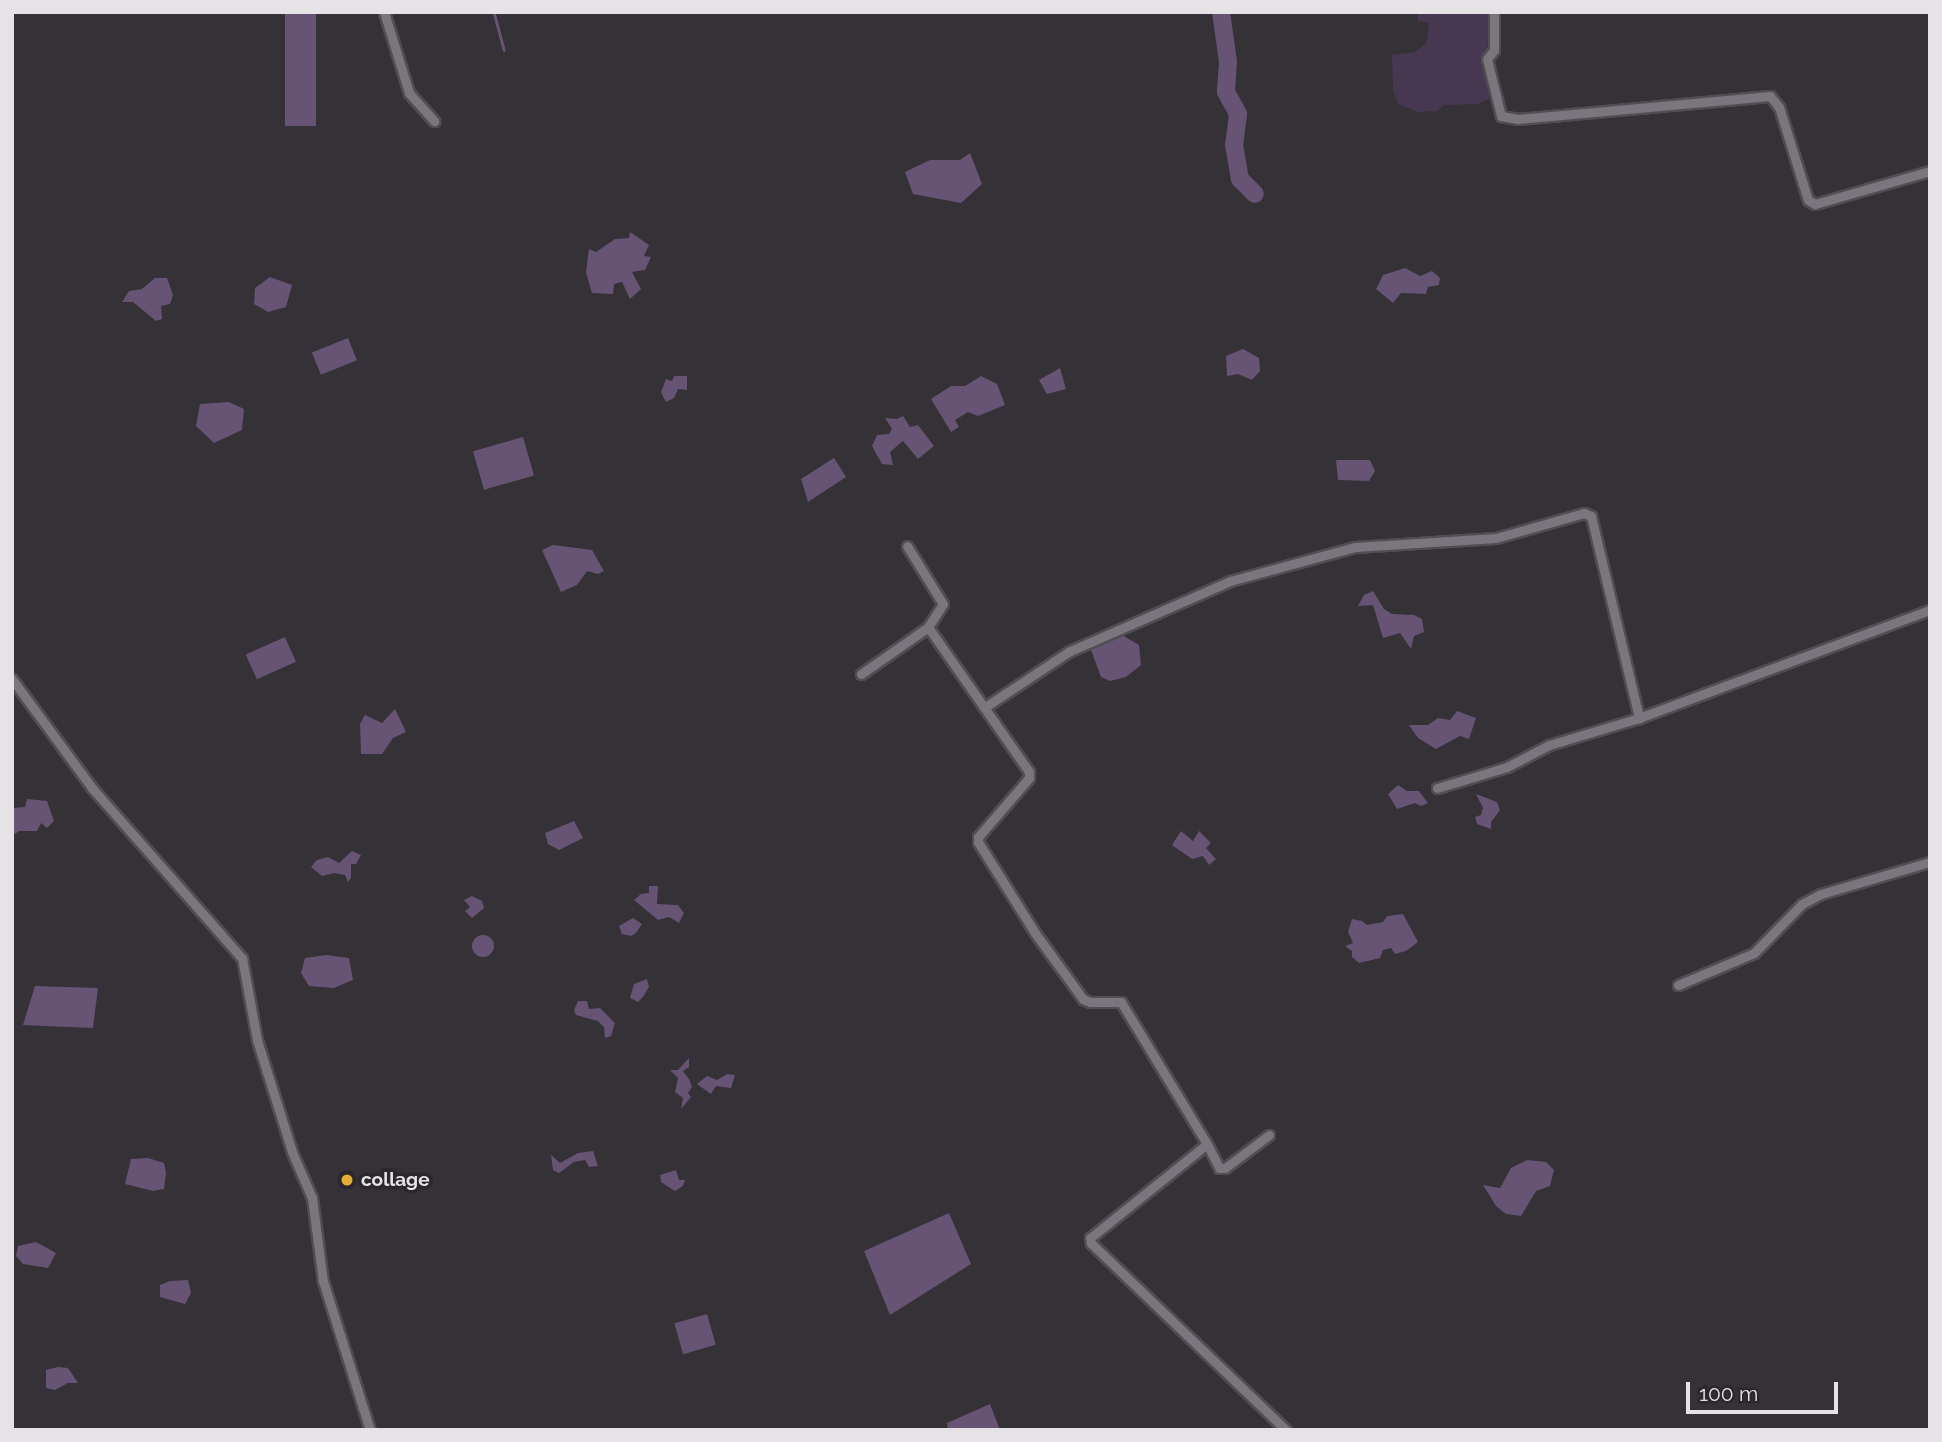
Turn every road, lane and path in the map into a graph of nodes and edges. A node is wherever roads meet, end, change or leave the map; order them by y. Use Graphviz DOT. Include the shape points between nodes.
graph roads {
  1 [pos="384,12"];
  2 [pos="1494,12"];
  3 [pos="434,121"];
  4 [pos="1930,171"];
  5 [pos="908,546"];
  6 [pos="1930,610"];
  7 [pos="928,627"];
  8 [pos="861,674"];
  9 [pos="12,679"];
  10 [pos="985,707"];
  11 [pos="1639,718"];
  12 [pos="1437,788"];
  13 [pos="1930,862"];
  14 [pos="1678,985"];
  15 [pos="1269,1135"];
  16 [pos="1207,1144"];
  17 [pos="370,1430"];
  18 [pos="1286,1430"];
  1 -- 3 [label="street" via="409,93"];
  2 -- 4 [label="street" via="1494,50 1487,59 1502,116 1518,119 1770,96 1779,107 1804,191 1815,204"];
  5 -- 7 [label="street" via="943,601"];
  6 -- 11 [label="street"];
  7 -- 8 [label="street"];
  7 -- 10 [label="street"];
  9 -- 17 [label="street" via="92,788 242,958 257,1040 292,1152 312,1198 323,1281"];
  10 -- 11 [label="street" via="1070,651 1230,581 1355,547 1496,538 1584,513 1595,523"];
  10 -- 16 [label="street" via="1029,778 978,842 1083,999 1121,1002"];
  11 -- 12 [label="street"];
  13 -- 14 [label="street" via="1821,894 1802,904 1754,953"];
  15 -- 16 [label="street" via="1225,1168 1219,1168"];
  16 -- 18 [label="street" via="1090,1238 1091,1243"];
}
